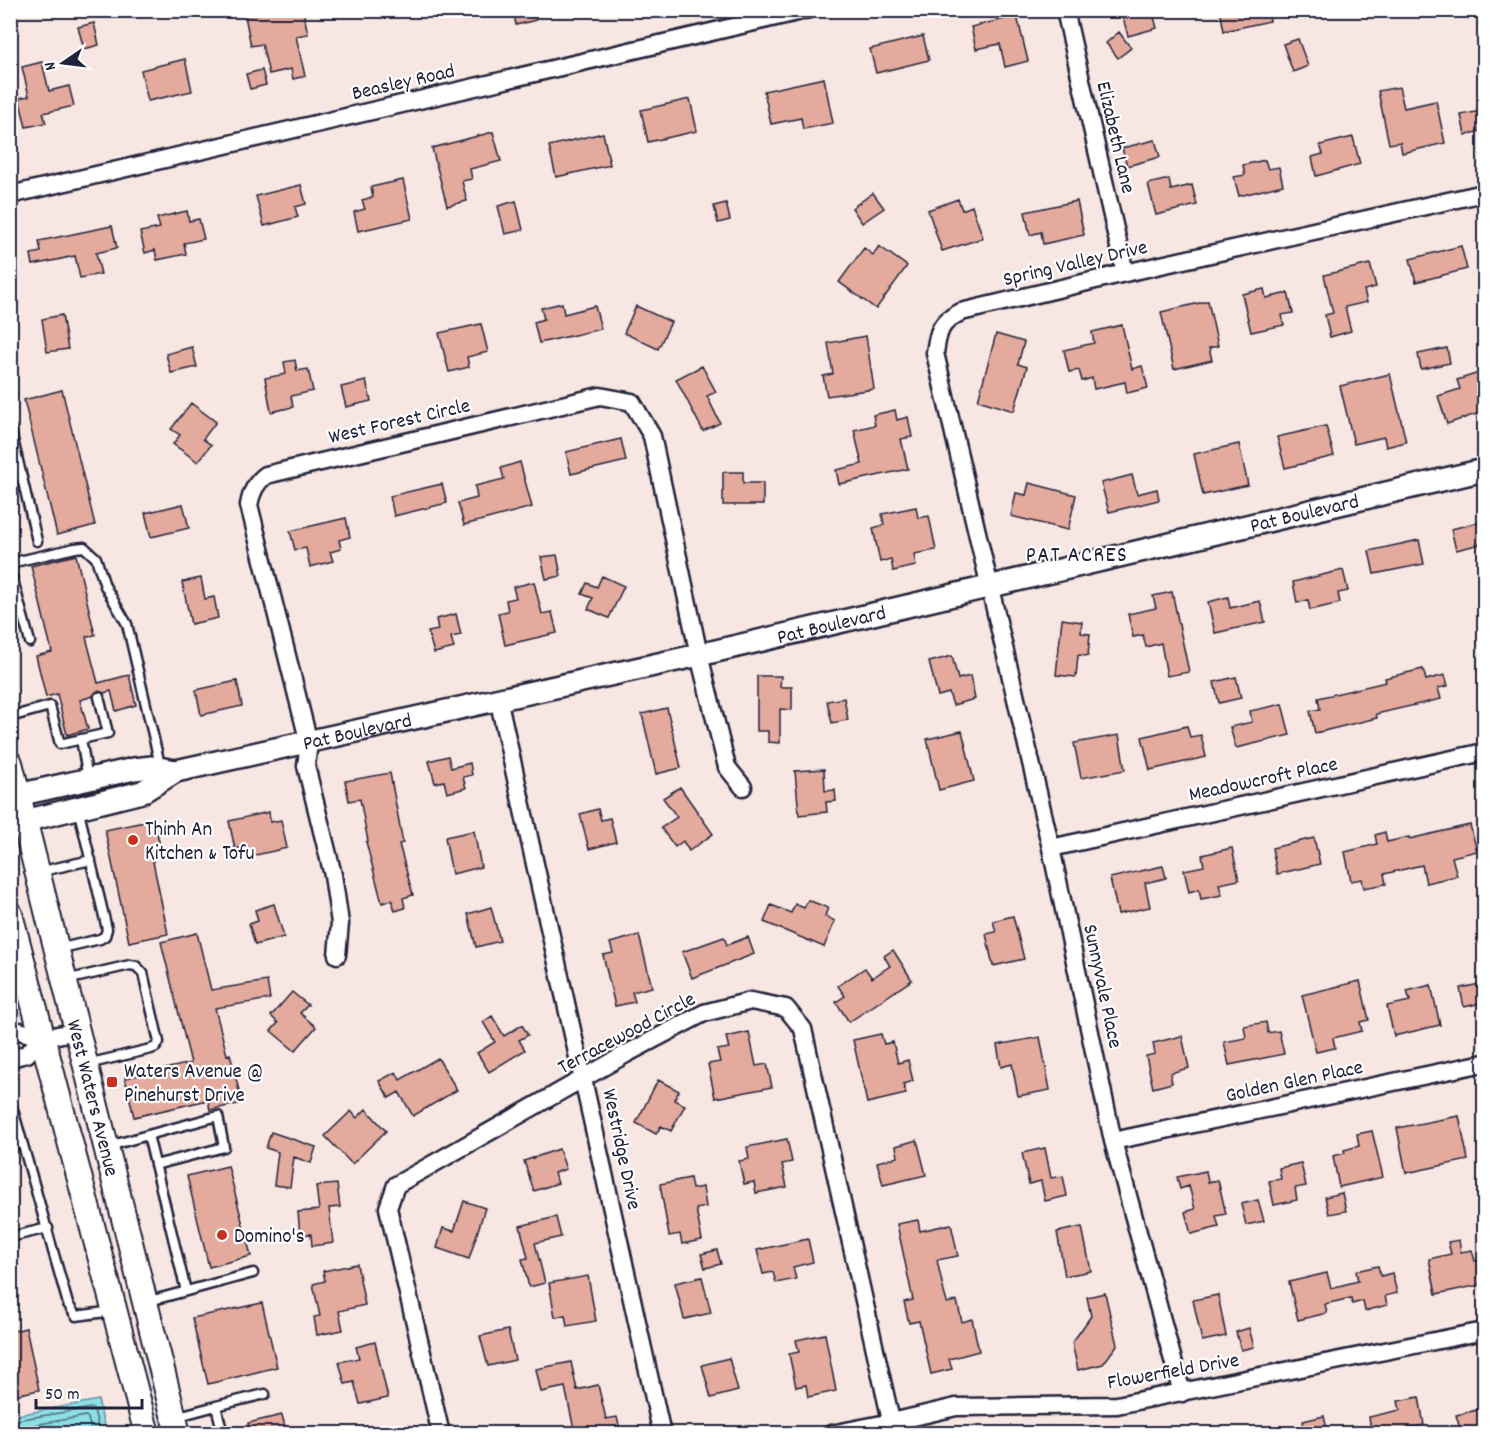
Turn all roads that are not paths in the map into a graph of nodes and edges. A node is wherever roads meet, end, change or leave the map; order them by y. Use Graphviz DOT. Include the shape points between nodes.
graph roads {
  1 [pos="806,10"];
  2 [pos="1065,10"];
  3 [pos="1485,193"];
  4 [pos="10,195"];
  5 [pos="1125,273"];
  6 [pos="10,427"];
  7 [pos="20,469"];
  8 [pos="1485,470"];
  9 [pos="10,471"];
  10 [pos="37,541"];
  11 [pos="10,567"];
  12 [pos="990,586"];
  13 [pos="30,642"];
  14 [pos="699,655"];
  15 [pos="99,697"];
  16 [pos="498,698"];
  17 [pos="10,717"];
  18 [pos="81,739"];
  19 [pos="309,743"];
  20 [pos="1485,752"];
  21 [pos="10,763"];
  22 [pos="169,770"];
  23 [pos="89,779"];
  24 [pos="743,787"];
  25 [pos="14,797"];
  26 [pos="78,808"];
  27 [pos="18,820"];
  28 [pos="1051,848"];
  29 [pos="90,860"];
  30 [pos="38,872"];
  31 [pos="11,918"];
  32 [pos="57,949"];
  33 [pos="337,955"];
  34 [pos="65,980"];
  35 [pos="78,1031"];
  36 [pos="10,1034"];
  37 [pos="42,1038"];
  38 [pos="10,1058"];
  39 [pos="1485,1063"];
  40 [pos="86,1064"];
  41 [pos="585,1078"];
  42 [pos="10,1099"];
  43 [pos="148,1135"];
  44 [pos="1113,1141"];
  45 [pos="22,1142"];
  46 [pos="10,1145"];
  47 [pos="107,1146"];
  48 [pos="155,1165"];
  49 [pos="48,1228"];
  50 [pos="10,1237"];
  51 [pos="253,1273"];
  52 [pos="186,1291"];
  53 [pos="145,1302"];
  54 [pos="113,1310"];
  55 [pos="1485,1331"];
  56 [pos="265,1394"];
  57 [pos="1182,1394"];
  58 [pos="216,1406"];
  59 [pos="176,1425"];
  60 [pos="893,1428"];
  61 [pos="147,1434"];
  62 [pos="223,1434"];
  63 [pos="441,1434"];
  64 [pos="662,1434"];
  65 [pos="831,1434"];
  1 -- 4 [label="street, Beasley Road"];
  2 -- 5 [label="street, Elizabeth Lane"];
  3 -- 5 [label="street, Spring Valley Drive"];
  5 -- 12 [label="street, Spring Valley Drive" via="961,312 948,318 938,332 935,353"];
  6 -- 7 [label="lane"];
  7 -- 9 [label="lane"];
  7 -- 10 [label="lane"];
  8 -- 12 [label="street, Pat Boulevard"];
  11 -- 13 [label="lane"];
  11 -- 22 [label="lane" via="19,561 84,547 96,558 105,586 127,624"];
  12 -- 14 [label="street, Pat Boulevard"];
  12 -- 28 [label="street, Sunnyvale Place"];
  14 -- 16 [label="street, Pat Boulevard"];
  14 -- 19 [label="street, West Forest Circle" via="652,436 632,402 600,396 260,479 251,492 249,505"];
  14 -- 24 [label="street, West Forest Circle" via="727,767"];
  15 -- 18 [label="lane" via="108,733"];
  16 -- 19 [label="street, Pat Boulevard"];
  16 -- 41 [label="street, Westridge Drive"];
  17 -- 18 [label="lane" via="50,706 60,744"];
  18 -- 23 [label="lane"];
  19 -- 22 [label="street, Pat Boulevard"];
  19 -- 33 [label="street, West Forest Circle" via="306,766 333,875 340,923"];
  20 -- 28 [label="street, Meadowcroft Place"];
  21 -- 25 [label="main road, West Waters Avenue"];
  22 -- 23 [label="street, Pat Boulevard" via="134,769"];
  22 -- 26 [label="street, Pat Boulevard" via="142,792"];
  23 -- 25 [label="street, Pat Boulevard"];
  25 -- 27 [label="main road, West Waters Avenue"];
  26 -- 27 [label="street, Pat Boulevard"];
  26 -- 29 [label="lane"];
  27 -- 30 [label="main road, West Waters Avenue"];
  28 -- 44 [label="street, Sunnyvale Place"];
  29 -- 30 [label="lane"];
  29 -- 32 [label="lane" via="107,929 105,936"];
  30 -- 32 [label="main road, West Waters Avenue"];
  31 -- 37 [label="main road, West Waters Avenue"];
  32 -- 34 [label="main road, West Waters Avenue"];
  34 -- 35 [label="main road, West Waters Avenue"];
  34 -- 40 [label="lane" via="130,965 143,973 159,1042 156,1047"];
  35 -- 37 [label="street"];
  35 -- 40 [label="main road, West Waters Avenue"];
  36 -- 37 [label="street" via="20,1031"];
  37 -- 38 [label="street" via="27,1054"];
  37 -- 54 [label="main road, West Waters Avenue"];
  39 -- 44 [label="street, Golden Glen Place"];
  40 -- 47 [label="main road, West Waters Avenue"];
  41 -- 60 [label="street, Terracewood Circle" via="704,1013 751,1001 786,1008 803,1029"];
  41 -- 63 [label="street, Terracewood Circle" via="396,1185 388,1208"];
  41 -- 64 [label="street, Westridge Drive"];
  42 -- 45 [label="lane"];
  43 -- 47 [label="lane"];
  43 -- 48 [label="lane"];
  43 -- 48 [label="lane" via="218,1116 224,1147"];
  44 -- 57 [label="street, Sunnyvale Place"];
  45 -- 46 [label="lane"];
  45 -- 49 [label="lane"];
  47 -- 53 [label="main road, West Waters Avenue"];
  48 -- 52 [label="lane"];
  49 -- 50 [label="lane"];
  49 -- 54 [label="lane" via="68,1304 76,1316"];
  51 -- 52 [label="lane"];
  52 -- 53 [label="lane"];
  53 -- 54 [label="main road"];
  53 -- 59 [label="main road, West Waters Avenue"];
  54 -- 61 [label="main road, West Waters Avenue"];
  55 -- 57 [label="street, Flowerfield Drive"];
  56 -- 58 [label="lane"];
  57 -- 60 [label="street, Flowerfield Drive" via="1117,1405 956,1407"];
  58 -- 59 [label="lane"];
  58 -- 62 [label="lane"];
  60 -- 65 [label="street, Flowerfield Drive"];
}
